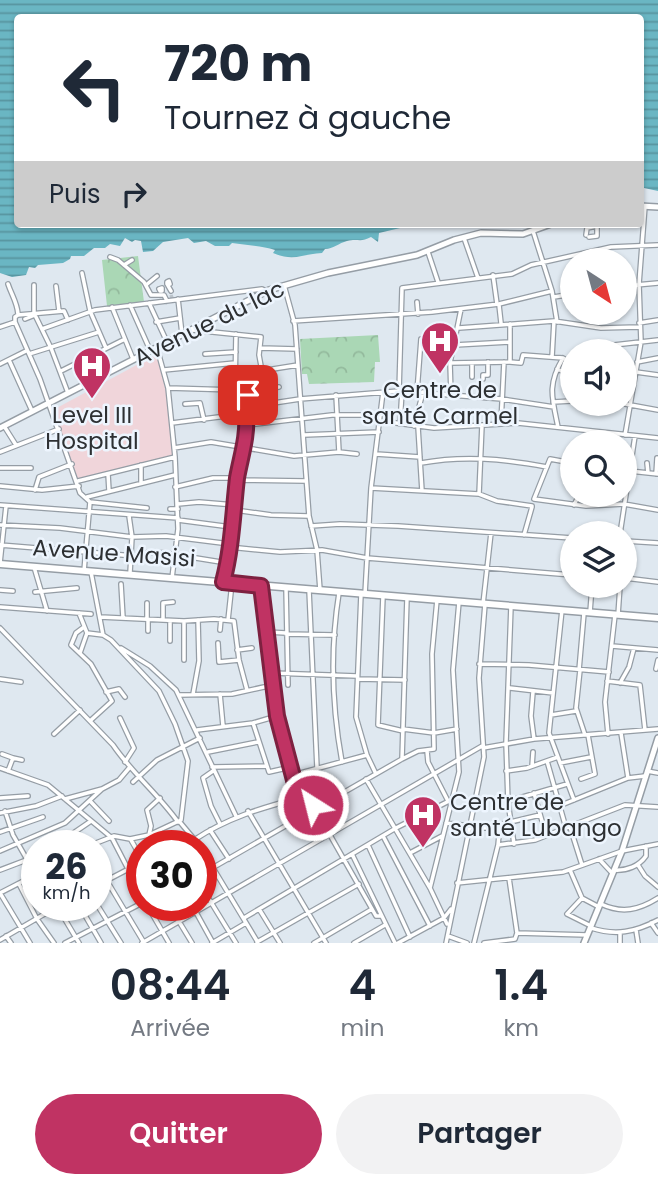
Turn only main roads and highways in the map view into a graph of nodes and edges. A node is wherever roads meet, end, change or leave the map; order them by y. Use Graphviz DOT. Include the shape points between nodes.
graph roads {
  1 [pos="541,228"];
  2 [pos="1,427"];
  3 [pos="0,564"];
  4 [pos="658,618"];
  5 [pos="658,738"];
  6 [pos="584,943"];
  1 -- 2 [label="main road, Avenue du lac" via="514,235 481,233 428,252 266,291"];
  3 -- 4 [label="highway"];
  5 -- 6 [label="main road" via="622,851"];
}
